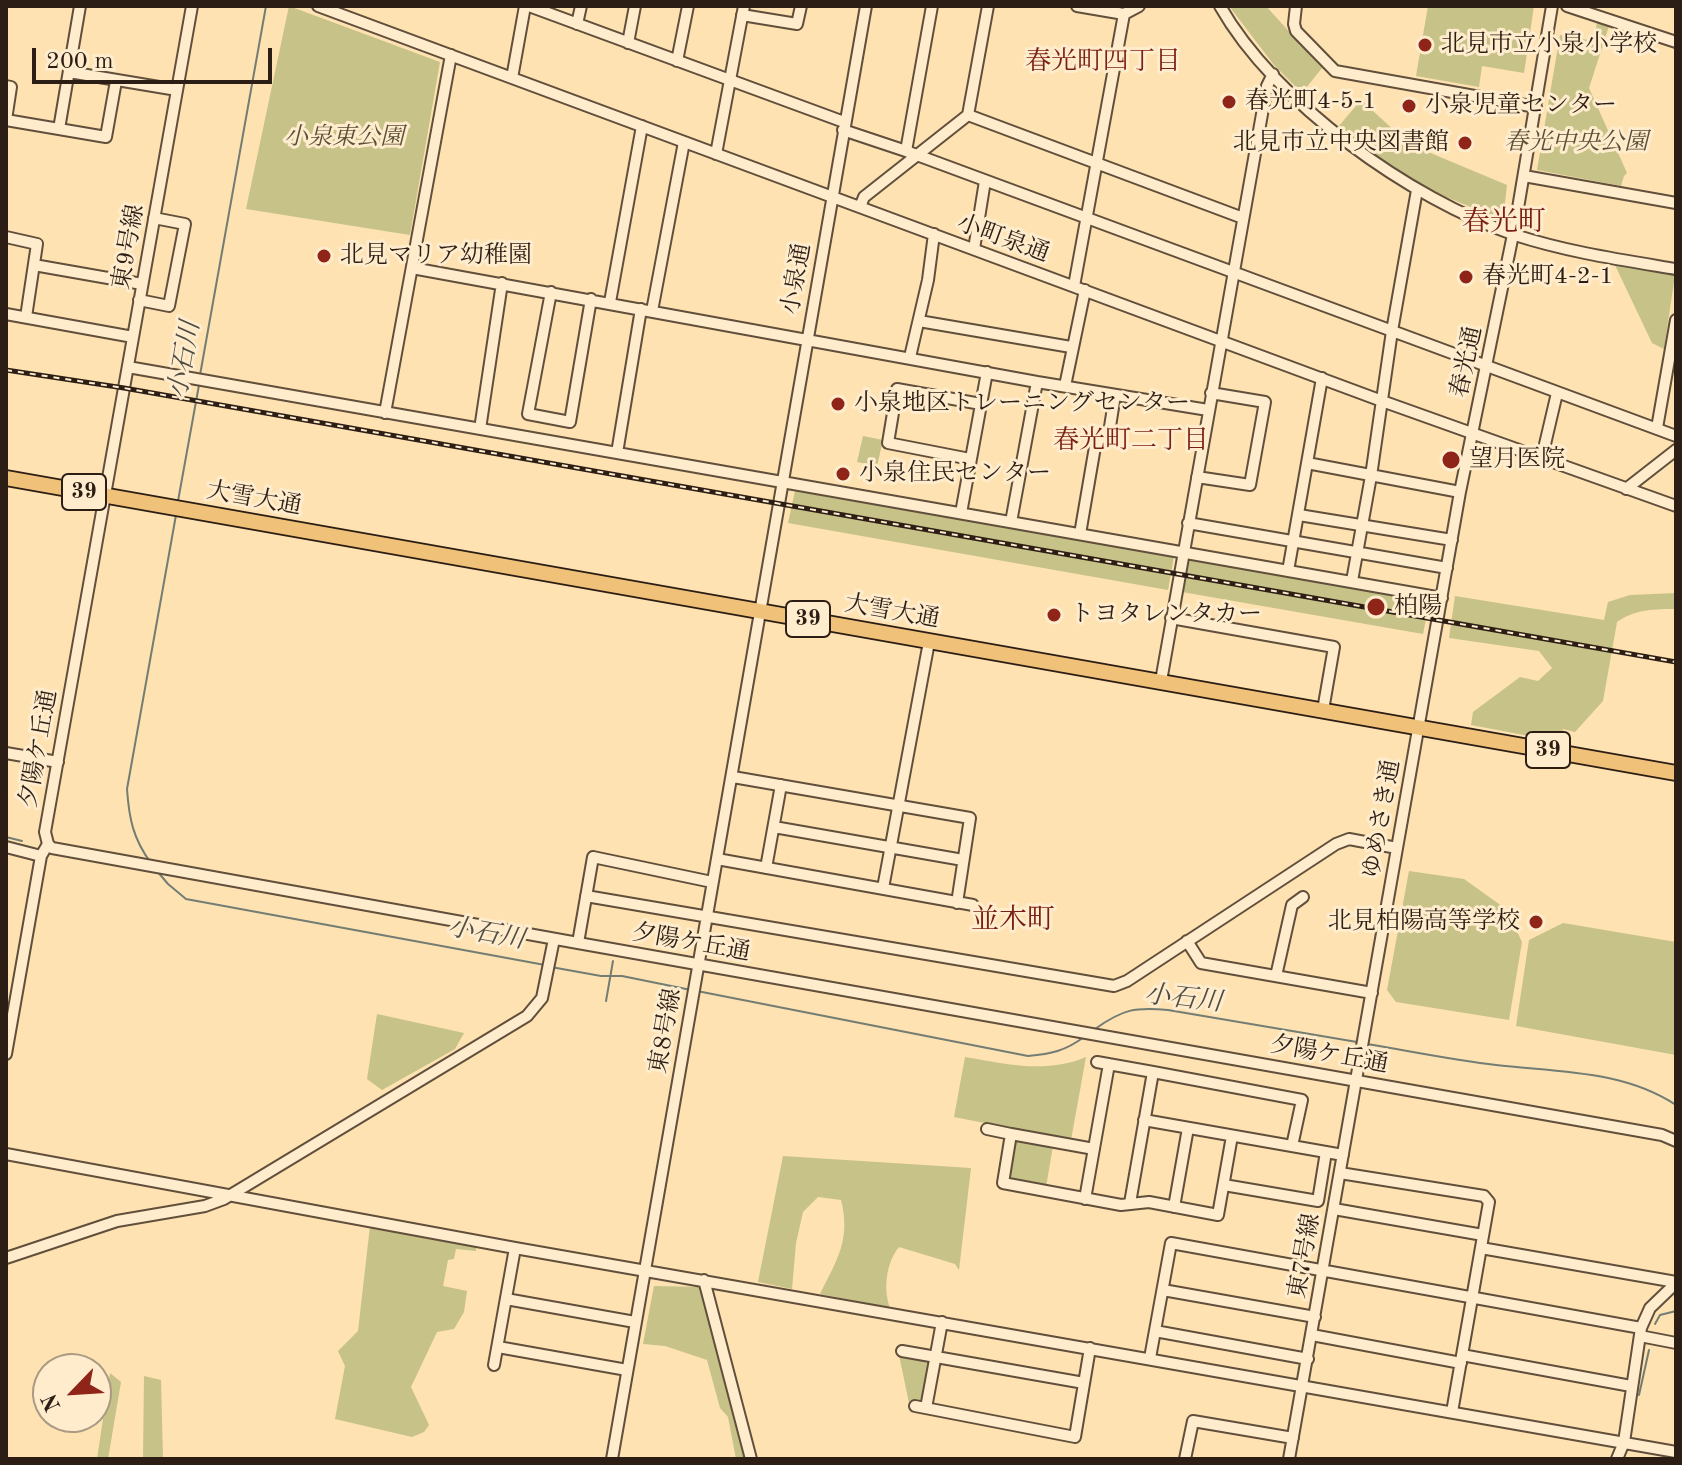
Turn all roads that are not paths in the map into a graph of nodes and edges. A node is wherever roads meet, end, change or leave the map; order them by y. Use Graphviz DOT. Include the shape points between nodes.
graph roads {
  1 [pos="80,6"];
  2 [pos="192,6"];
  3 [pos="318,6"];
  4 [pos="527,6"];
  5 [pos="581,6"];
  6 [pos="635,6"];
  7 [pos="688,6"];
  8 [pos="801,6"];
  9 [pos="866,6"];
  10 [pos="932,6"];
  11 [pos="988,6"];
  12 [pos="1077,6"];
  13 [pos="1139,6"];
  14 [pos="1220,6"];
  15 [pos="1296,6"];
  16 [pos="1552,6"];
  17 [pos="1567,6"];
  18 [pos="743,11"];
  19 [pos="1124,14"];
  20 [pos="577,24"];
  21 [pos="1676,42"];
  22 [pos="628,43"];
  23 [pos="451,55"];
  24 [pos="677,61"];
  25 [pos="69,72"];
  26 [pos="1273,74"];
  27 [pos="512,78"];
  28 [pos="729,80"];
  29 [pos="116,81"];
  30 [pos="6,86"];
  31 [pos="177,90"];
  32 [pos="1536,107"];
  33 [pos="968,115"];
  34 [pos="6,120"];
  35 [pos="642,126"];
  36 [pos="844,126"];
  37 [pos="59,129"];
  38 [pos="684,142"];
  39 [pos="911,153"];
  40 [pos="716,154"];
  41 [pos="1097,162"];
  42 [pos="1524,176"];
  43 [pos="985,181"];
  44 [pos="1417,190"];
  45 [pos="832,196"];
  46 [pos="1676,203"];
  47 [pos="860,207"];
  48 [pos="154,218"];
  49 [pos="1243,218"];
  50 [pos="1086,219"];
  51 [pos="934,234"];
  52 [pos="1514,234"];
  53 [pos="6,237"];
  54 [pos="974,249"];
  55 [pos="34,265"];
  56 [pos="412,268"];
  57 [pos="1676,269"];
  58 [pos="1235,273"];
  59 [pos="502,283"];
  60 [pos="142,284"];
  61 [pos="1079,288"];
  62 [pos="551,292"];
  63 [pos="591,299"];
  64 [pos="139,300"];
  65 [pos="610,302"];
  66 [pos="647,310"];
  67 [pos="6,314"];
  68 [pos="26,317"];
  69 [pos="1676,320"];
  70 [pos="919,321"];
  71 [pos="1392,331"];
  72 [pos="133,337"];
  73 [pos="806,338"];
  74 [pos="1221,340"];
  75 [pos="1071,347"];
  76 [pos="910,357"];
  77 [pos="1487,365"];
  78 [pos="128,367"];
  79 [pos="987,372"];
  80 [pos="1322,378"];
  81 [pos="1037,382"];
  82 [pos="1065,386"];
  83 [pos="1211,393"];
  84 [pos="1557,393"];
  85 [pos="1115,395"];
  86 [pos="1382,401"];
  87 [pos="981,404"];
  88 [pos="1208,410"];
  89 [pos="385,413"];
  90 [pos="1657,428"];
  91 [pos="480,429"];
  92 [pos="1472,433"];
  93 [pos="1676,436"];
  94 [pos="1676,450"];
  95 [pos="617,453"];
  96 [pos="1542,457"];
  97 [pos="970,459"];
  98 [pos="1307,463"];
  99 [pos="1371,476"];
  100 [pos="1197,477"];
  101 [pos="6,478"];
  102 [pos="782,481"];
  103 [pos="1626,489"];
  104 [pos="1460,492"];
  105 [pos="105,496"];
  106 [pos="1676,506"];
  107 [pos="961,513"];
  108 [pos="1299,515"];
  109 [pos="1011,522"];
  110 [pos="1188,523"];
  111 [pos="1362,525"];
  112 [pos="1080,534"];
  113 [pos="1452,540"];
  114 [pos="1294,541"];
  115 [pos="1183,552"];
  116 [pos="1357,552"];
  117 [pos="1447,568"];
  118 [pos="1288,571"];
  119 [pos="1352,581"];
  120 [pos="1442,598"];
  121 [pos="760,610"];
  122 [pos="1171,618"];
  123 [pos="929,642"];
  124 [pos="1161,681"];
  125 [pos="1323,710"];
  126 [pos="1420,727"];
  127 [pos="6,753"];
  128 [pos="58,762"];
  129 [pos="1676,773"];
  130 [pos="733,777"];
  131 [pos="781,785"];
  132 [pos="899,806"];
  133 [pos="774,827"];
  134 [pos="48,844"];
  135 [pos="6,847"];
  136 [pos="891,848"];
  137 [pos="1397,848"];
  138 [pos="41,856"];
  139 [pos="717,859"];
  140 [pos="963,860"];
  141 [pos="766,868"];
  142 [pos="712,882"];
  143 [pos="883,888"];
  144 [pos="586,896"];
  145 [pos="1303,897"];
  146 [pos="957,903"];
  147 [pos="973,905"];
  148 [pos="707,917"];
  149 [pos="554,939"];
  150 [pos="1187,941"];
  151 [pos="578,943"];
  152 [pos="699,964"];
  153 [pos="1276,976"];
  154 [pos="1372,993"];
  155 [pos="6,1054"];
  156 [pos="1361,1060"];
  157 [pos="1153,1072"];
  158 [pos="1358,1080"];
  159 [pos="1144,1120"];
  160 [pos="1188,1128"];
  161 [pos="987,1129"];
  162 [pos="1011,1134"];
  163 [pos="1232,1136"];
  164 [pos="1676,1141"];
  165 [pos="1292,1146"];
  166 [pos="1094,1149"];
  167 [pos="1326,1152"];
  168 [pos="6,1154"];
  169 [pos="1343,1155"];
  170 [pos="1340,1173"];
  171 [pos="1224,1185"];
  172 [pos="230,1194"];
  173 [pos="1085,1199"];
  174 [pos="1130,1203"];
  175 [pos="1174,1207"];
  176 [pos="1334,1209"];
  177 [pos="1483,1235"];
  178 [pos="515,1248"];
  179 [pos="1481,1248"];
  180 [pos="6,1258"];
  181 [pos="644,1270"];
  182 [pos="1323,1271"];
  183 [pos="704,1280"];
  184 [pos="1676,1282"];
  185 [pos="1163,1290"];
  186 [pos="1472,1298"];
  187 [pos="506,1299"];
  188 [pos="1315,1317"];
  189 [pos="635,1322"];
  190 [pos="942,1322"];
  191 [pos="1155,1331"];
  192 [pos="1640,1332"];
  193 [pos="1312,1335"];
  194 [pos="1676,1343"];
  195 [pos="498,1347"];
  196 [pos="1090,1348"];
  197 [pos="902,1351"];
  198 [pos="935,1357"];
  199 [pos="1150,1358"];
  200 [pos="1308,1359"];
  201 [pos="1462,1359"];
  202 [pos="494,1365"];
  203 [pos="627,1370"];
  204 [pos="1084,1383"];
  205 [pos="1631,1386"];
  206 [pos="1303,1387"];
  207 [pos="1452,1412"];
  208 [pos="1293,1438"];
  209 [pos="1624,1442"];
  210 [pos="1676,1452"];
  211 [pos="612,1459"];
  212 [pos="751,1459"];
  213 [pos="1185,1459"];
  214 [pos="1289,1459"];
  215 [pos="1617,1459"];
  1 -- 25 [label="street"];
  2 -- 31 [label="street, 東9号線"];
  3 -- 23 [label="street, 小町泉通"];
  4 -- 20 [label="street"];
  4 -- 27 [label="street"];
  5 -- 20 [label="street"];
  6 -- 22 [label="street"];
  7 -- 24 [label="street"];
  8 -- 18 [label="street" via="797,24"];
  9 -- 36 [label="street, 小泉通"];
  10 -- 39 [label="street"];
  11 -- 33 [label="street"];
  12 -- 19 [label="street"];
  13 -- 19 [label="street"];
  14 -- 26 [label="street"];
  15 -- 32 [label="street" via="1296,31 1335,71"];
  16 -- 32 [label="street, 春光通"];
  17 -- 21 [label="street"];
  18 -- 28 [label="street"];
  19 -- 41 [label="street"];
  20 -- 22 [label="street"];
  22 -- 24 [label="street"];
  23 -- 27 [label="street, 小町泉通"];
  23 -- 56 [label="street"];
  24 -- 28 [label="street"];
  25 -- 29 [label="street"];
  25 -- 37 [label="street"];
  26 -- 44 [label="street" via="1344,142"];
  26 -- 49 [label="street"];
  27 -- 35 [label="street, 小町泉通"];
  28 -- 36 [label="street"];
  28 -- 40 [label="street"];
  29 -- 31 [label="street"];
  29 -- 37 [label="street" via="106,137"];
  30 -- 34 [label="street" via="11,87"];
  31 -- 48 [label="street, 東9号線"];
  32 -- 42 [label="street, 春光通"];
  33 -- 39 [label="street"];
  33 -- 41 [label="street"];
  34 -- 37 [label="street"];
  35 -- 38 [label="street, 小町泉通"];
  35 -- 65 [label="street"];
  36 -- 39 [label="street"];
  36 -- 45 [label="street, 小泉通"];
  38 -- 40 [label="street, 小町泉通"];
  38 -- 66 [label="street"];
  39 -- 43 [label="street"];
  39 -- 47 [label="street"];
  40 -- 45 [label="street, 小町泉通"];
  41 -- 49 [label="street"];
  41 -- 50 [label="street"];
  42 -- 46 [label="street"];
  42 -- 52 [label="street, 春光通"];
  43 -- 50 [label="street"];
  43 -- 54 [label="street"];
  44 -- 52 [label="street"];
  44 -- 71 [label="street"];
  45 -- 47 [label="street, 小町泉通"];
  45 -- 73 [label="street, 小泉通"];
  47 -- 51 [label="street, 小町泉通"];
  48 -- 60 [label="street, 東9号線"];
  48 -- 64 [label="street" via="185,224 169,306"];
  49 -- 58 [label="street"];
  50 -- 58 [label="street"];
  50 -- 61 [label="street"];
  51 -- 54 [label="street, 小町泉通"];
  51 -- 70 [label="street"];
  52 -- 57 [label="street" via="1567,251"];
  52 -- 77 [label="street, 春光通"];
  53 -- 55 [label="street" via="37,244"];
  54 -- 61 [label="street, 小町泉通"];
  55 -- 60 [label="street"];
  55 -- 68 [label="street"];
  56 -- 59 [label="street"];
  56 -- 89 [label="street"];
  58 -- 71 [label="street"];
  58 -- 74 [label="street"];
  59 -- 62 [label="street"];
  59 -- 91 [label="street"];
  60 -- 64 [label="street, 東9号線"];
  61 -- 74 [label="street, 小町泉通"];
  61 -- 75 [label="street"];
  62 -- 63 [label="street"];
  62 -- 63 [label="street" via="528,414 570,422"];
  63 -- 65 [label="street"];
  64 -- 72 [label="street, 東9号線"];
  65 -- 66 [label="street"];
  66 -- 73 [label="street"];
  66 -- 95 [label="street"];
  67 -- 68 [label="street"];
  68 -- 72 [label="street"];
  69 -- 90 [label="street"];
  70 -- 75 [label="street"];
  70 -- 76 [label="street"];
  71 -- 77 [label="street"];
  71 -- 86 [label="street"];
  72 -- 78 [label="street, 東9号線"];
  73 -- 76 [label="street"];
  73 -- 102 [label="street, 小泉通"];
  74 -- 80 [label="street, 小町泉通"];
  74 -- 83 [label="street"];
  75 -- 82 [label="street"];
  76 -- 79 [label="street"];
  77 -- 84 [label="street"];
  77 -- 92 [label="street, 春光通"];
  78 -- 89 [label="street"];
  78 -- 105 [label="street, 東9号線"];
  79 -- 81 [label="street"];
  79 -- 87 [label="street"];
  80 -- 86 [label="street, 小町泉通"];
  80 -- 98 [label="street"];
  81 -- 82 [label="street"];
  81 -- 109 [label="street"];
  82 -- 85 [label="street"];
  83 -- 88 [label="street"];
  83 -- 100 [label="street" via="1265,402 1250,485"];
  84 -- 90 [label="street"];
  84 -- 96 [label="street"];
  85 -- 88 [label="street"];
  85 -- 112 [label="street" via="1109,433 1096,441"];
  86 -- 92 [label="street, 小町泉通"];
  86 -- 99 [label="street"];
  87 -- 97 [label="street"];
  87 -- 97 [label="street" via="897,389 888,443"];
  88 -- 100 [label="street"];
  89 -- 91 [label="street"];
  90 -- 93 [label="street"];
  91 -- 95 [label="street"];
  92 -- 96 [label="street, 小町泉通"];
  92 -- 104 [label="street, 春光通"];
  94 -- 103 [label="street"];
  95 -- 102 [label="street"];
  96 -- 103 [label="street, 小町泉通"];
  97 -- 107 [label="street"];
  98 -- 99 [label="street"];
  98 -- 108 [label="street"];
  99 -- 104 [label="street"];
  99 -- 111 [label="street"];
  100 -- 110 [label="street"];
  101 -- 105 [label="highway, 大雪大通 / 39"];
  102 -- 107 [label="street"];
  102 -- 121 [label="street, 小泉通"];
  103 -- 106 [label="street, 小町泉通"];
  104 -- 113 [label="street, 春光通"];
  105 -- 121 [label="highway, 大雪大通 / 39"];
  105 -- 128 [label="street, 夕陽ケ丘通"];
  107 -- 109 [label="street"];
  108 -- 111 [label="street"];
  108 -- 114 [label="street"];
  109 -- 112 [label="street"];
  110 -- 114 [label="street"];
  110 -- 115 [label="street"];
  111 -- 113 [label="street"];
  111 -- 116 [label="street"];
  112 -- 115 [label="street"];
  113 -- 117 [label="street, 春光通"];
  114 -- 116 [label="street"];
  114 -- 118 [label="street"];
  115 -- 118 [label="street"];
  115 -- 122 [label="street"];
  116 -- 117 [label="street"];
  116 -- 119 [label="street"];
  117 -- 120 [label="street, 春光通"];
  118 -- 119 [label="street"];
  119 -- 120 [label="street"];
  120 -- 126 [label="street, 春光通"];
  121 -- 123 [label="highway, 大雪大通 / 39"];
  121 -- 130 [label="street, 東8号線"];
  122 -- 124 [label="street"];
  122 -- 125 [label="street" via="1334,647"];
  123 -- 124 [label="highway, 大雪大通 / 39"];
  123 -- 132 [label="street"];
  124 -- 125 [label="highway, 大雪大通 / 39"];
  125 -- 126 [label="highway, 大雪大通 / 39"];
  126 -- 129 [label="highway, 大雪大通 / 39"];
  126 -- 137 [label="street, ゆめさき通"];
  127 -- 128 [label="street"];
  128 -- 134 [label="street, 夕陽ケ丘通" via="45,832"];
  130 -- 131 [label="street"];
  130 -- 139 [label="street, 東8号線"];
  131 -- 132 [label="street"];
  131 -- 133 [label="street"];
  132 -- 136 [label="street"];
  132 -- 140 [label="street" via="970,818"];
  133 -- 136 [label="street"];
  133 -- 141 [label="street"];
  134 -- 138 [label="street"];
  134 -- 149 [label="street, 夕陽ケ丘通" via="58,850"];
  135 -- 138 [label="street"];
  136 -- 140 [label="street"];
  136 -- 143 [label="street"];
  137 -- 150 [label="street" via="1349,839 1336,844"];
  137 -- 154 [label="street, ゆめさき通"];
  138 -- 155 [label="street"];
  139 -- 141 [label="street"];
  139 -- 142 [label="street, 東8号線"];
  140 -- 146 [label="street"];
  141 -- 143 [label="street"];
  142 -- 144 [label="street" via="593,857"];
  142 -- 148 [label="street, 東8号線"];
  143 -- 146 [label="street"];
  144 -- 148 [label="street"];
  144 -- 151 [label="street"];
  145 -- 153 [label="street" via="1292,905"];
  146 -- 147 [label="street"];
  148 -- 150 [label="street" via="1114,986"];
  148 -- 152 [label="street, 東8号線"];
  149 -- 151 [label="street, 夕陽ケ丘通"];
  149 -- 172 [label="street" via="542,998 527,1016"];
  150 -- 153 [label="street" via="1201,963"];
  151 -- 152 [label="street, 夕陽ケ丘通"];
  152 -- 158 [label="street, 夕陽ケ丘通"];
  152 -- 181 [label="street, 東8号線"];
  153 -- 154 [label="street"];
  154 -- 156 [label="street, ゆめさき通"];
  156 -- 158 [label="street, 東7号線"];
  157 -- 159 [label="street"];
  157 -- 165 [label="street" via="1302,1100"];
  157 -- 166 [label="street" via="1103,1063"];
  158 -- 164 [label="street, 夕陽ケ丘通"];
  158 -- 169 [label="street, 東7号線"];
  159 -- 160 [label="street"];
  159 -- 174 [label="street"];
  160 -- 163 [label="street"];
  160 -- 175 [label="street"];
  161 -- 162 [label="street"];
  162 -- 166 [label="street"];
  162 -- 173 [label="street" via="1003,1183"];
  163 -- 165 [label="street"];
  163 -- 171 [label="street"];
  165 -- 167 [label="street"];
  166 -- 173 [label="street"];
  167 -- 169 [label="street"];
  167 -- 171 [label="street" via="1318,1201"];
  168 -- 172 [label="street"];
  169 -- 170 [label="street, 東7号線"];
  170 -- 176 [label="street, 東7号線"];
  170 -- 177 [label="street" via="1484,1196 1489,1202"];
  171 -- 175 [label="street" via="1218,1215"];
  172 -- 178 [label="street"];
  172 -- 180 [label="street" via="205,1206 117,1221"];
  173 -- 174 [label="street"];
  174 -- 175 [label="street"];
  176 -- 177 [label="street"];
  176 -- 182 [label="street, 東7号線"];
  177 -- 179 [label="street"];
  178 -- 181 [label="street"];
  178 -- 187 [label="street"];
  179 -- 184 [label="street"];
  179 -- 186 [label="street"];
  181 -- 183 [label="street"];
  181 -- 189 [label="street, 東8号線"];
  182 -- 185 [label="street" via="1171,1243"];
  182 -- 186 [label="street"];
  182 -- 188 [label="street, 東7号線"];
  183 -- 190 [label="street"];
  183 -- 212 [label="street"];
  184 -- 192 [label="street" via="1650,1308"];
  185 -- 188 [label="street"];
  185 -- 191 [label="street"];
  186 -- 192 [label="street"];
  186 -- 201 [label="street"];
  187 -- 189 [label="street"];
  187 -- 195 [label="street"];
  188 -- 193 [label="street, 東7号線"];
  189 -- 203 [label="street, 東8号線"];
  190 -- 196 [label="street"];
  190 -- 198 [label="street"];
  191 -- 199 [label="street"];
  191 -- 200 [label="street"];
  192 -- 194 [label="street"];
  192 -- 205 [label="street"];
  193 -- 200 [label="street, 東7号線"];
  193 -- 201 [label="street"];
  195 -- 202 [label="street"];
  195 -- 203 [label="street"];
  196 -- 199 [label="street"];
  196 -- 204 [label="street"];
  197 -- 198 [label="street"];
  198 -- 204 [label="street"];
  198 -- 204 [label="street" via="920,1407 1075,1437"];
  199 -- 206 [label="street"];
  200 -- 206 [label="street, 東7号線"];
  201 -- 205 [label="street"];
  201 -- 207 [label="street"];
  203 -- 211 [label="street, 東8号線"];
  205 -- 209 [label="street"];
  206 -- 207 [label="street"];
  206 -- 208 [label="street, 東7号線"];
  207 -- 209 [label="street"];
  208 -- 213 [label="street" via="1193,1421"];
  208 -- 214 [label="street, 東7号線"];
  209 -- 210 [label="street"];
  209 -- 215 [label="street"];
}
